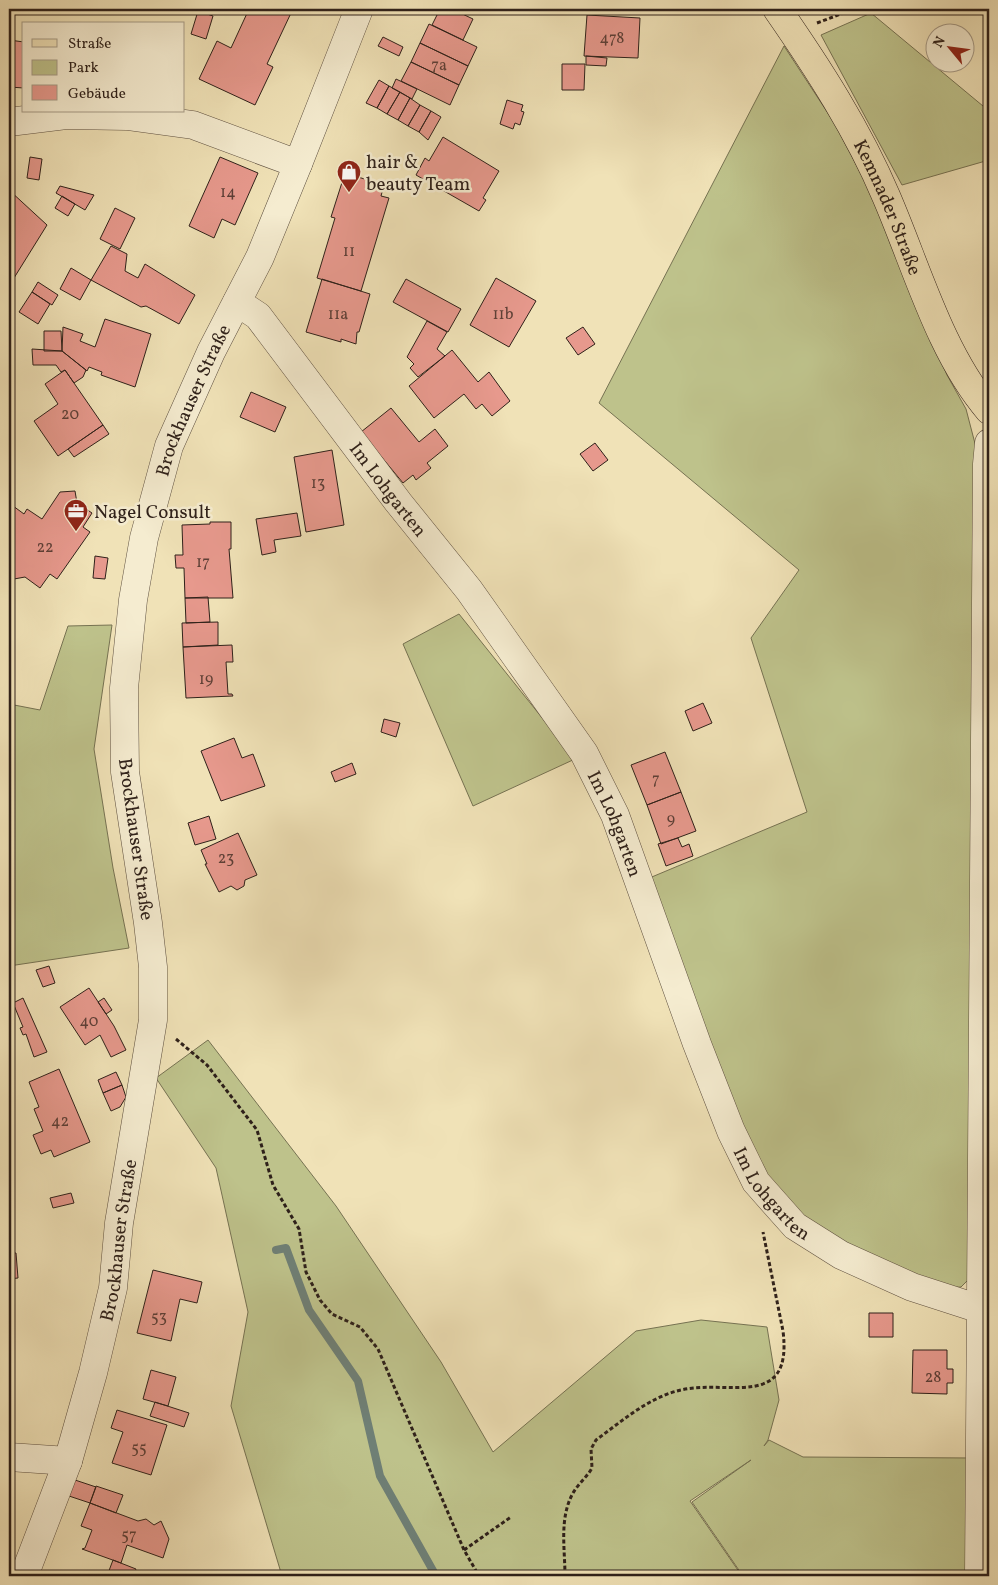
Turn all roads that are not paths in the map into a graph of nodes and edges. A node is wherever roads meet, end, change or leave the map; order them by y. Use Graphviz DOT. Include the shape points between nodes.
graph roads {
  1 [pos="359,9"];
  2 [pos="778,9"];
  3 [pos="9,122"];
  4 [pos="298,164"];
  5 [pos="237,302"];
  6 [pos="989,410"];
  7 [pos="989,443"];
  8 [pos="980,1308"];
  9 [pos="9,1457"];
  10 [pos="68,1461"];
  11 [pos="24,1576"];
  12 [pos="979,1576"];
  1 -- 4 [label="street, Brockhauser Straße" via="322,129"];
  2 -- 6 [label="main road, Kemnader Straße" via="847,119 885,194 959,366 972,390"];
  3 -- 4 [label="street" via="66,115 127,116 192,125"];
  4 -- 5 [label="street, Brockhauser Straße" via="260,257"];
  5 -- 8 [label="street, Im Lohgarten" via="258,316 398,502 469,590 584,754 615,816 697,1044 731,1131 756,1182 795,1226 841,1256 912,1287"];
  5 -- 10 [label="street, Brockhauser Straße" via="169,446 144,538 134,600 124,688 125,772 151,949 153,1020 118,1223 112,1288 94,1373"];
  7 -- 8 [label="street"];
  8 -- 12 [label="street"];
  9 -- 10 [label="street"];
  10 -- 11 [label="street, Brockhauser Straße"];
}
